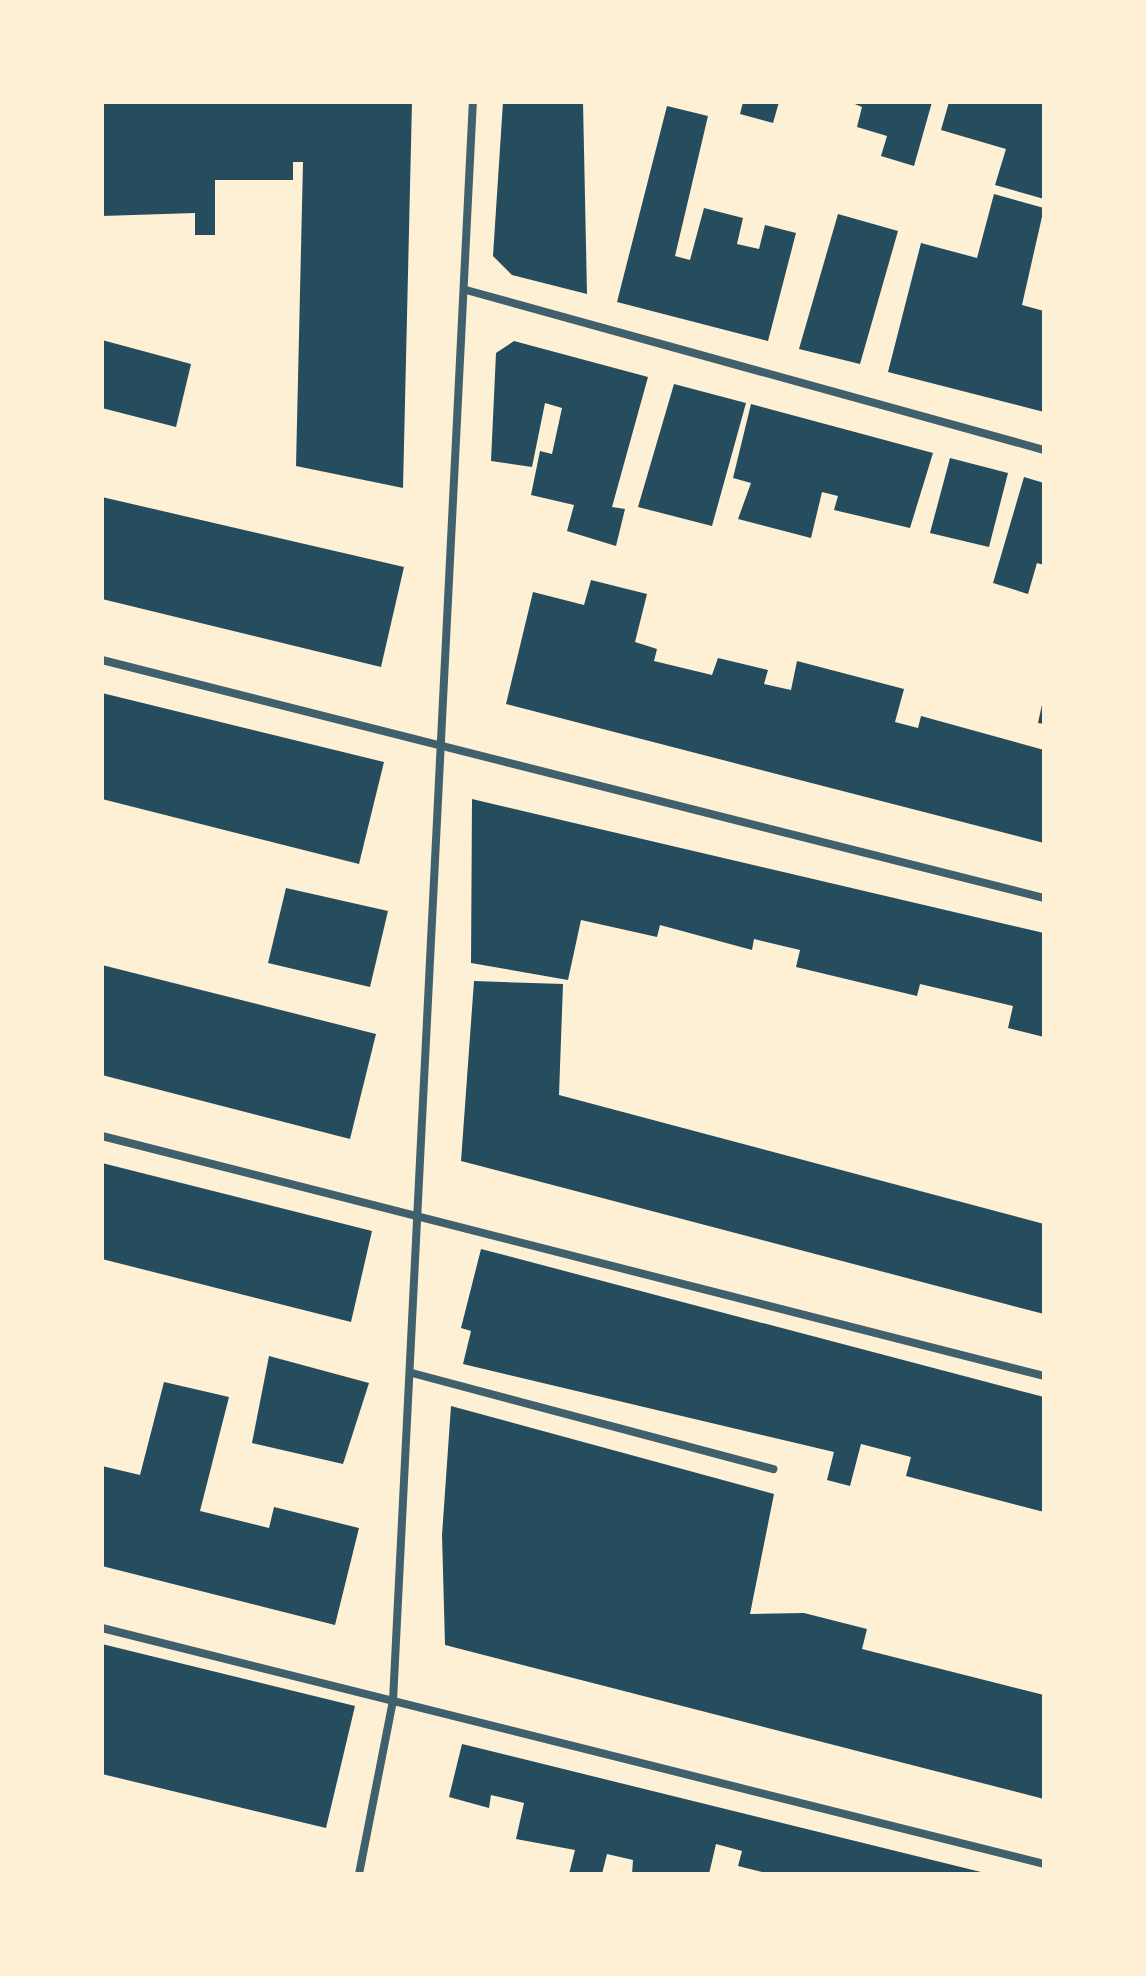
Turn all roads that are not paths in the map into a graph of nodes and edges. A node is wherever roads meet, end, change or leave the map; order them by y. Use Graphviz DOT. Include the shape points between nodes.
graph roads {
  1 [pos="473,102"];
  2 [pos="466,290"];
  3 [pos="1044,450"];
  4 [pos="102,660"];
  5 [pos="439,749"];
  6 [pos="1044,898"];
  7 [pos="102,1136"];
  8 [pos="421,1219"];
  9 [pos="412,1373"];
  10 [pos="1044,1376"];
  11 [pos="773,1469"];
  12 [pos="102,1628"];
  13 [pos="393,1701"];
  14 [pos="1044,1864"];
  15 [pos="359,1874"];
  1 -- 2 [label="street"];
  2 -- 3 [label="street"];
  2 -- 5 [label="street"];
  4 -- 5 [label="street"];
  5 -- 6 [label="street"];
  5 -- 8 [label="street"];
  7 -- 8 [label="street"];
  8 -- 9 [label="street"];
  8 -- 10 [label="street"];
  9 -- 11 [label="street"];
  9 -- 13 [label="street"];
  12 -- 13 [label="street"];
  13 -- 14 [label="street"];
  13 -- 15 [label="street"];
}
